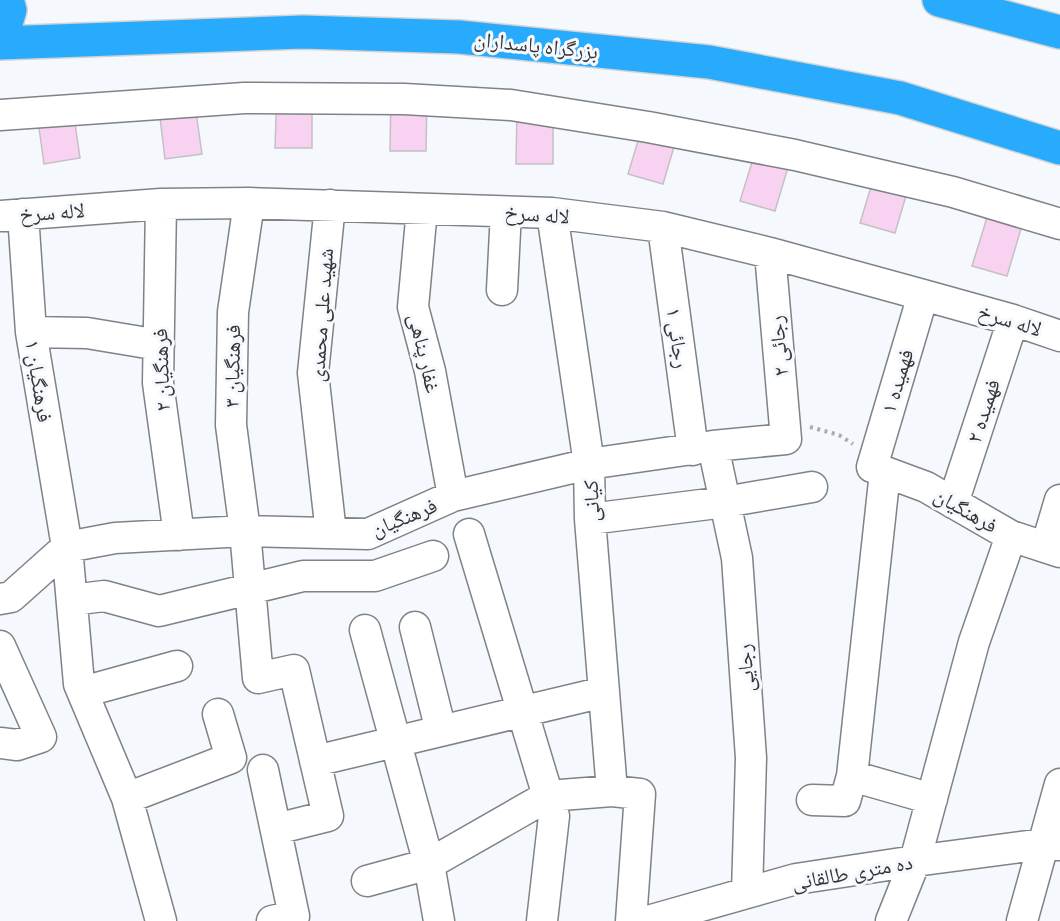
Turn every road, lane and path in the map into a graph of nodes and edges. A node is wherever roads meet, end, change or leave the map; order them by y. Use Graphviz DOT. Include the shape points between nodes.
graph roads {
  1 [pos="7,0"];
  2 [pos="939,0"];
  3 [pos="0,32"];
  4 [pos="1060,32"];
  5 [pos="0,43"];
  6 [pos="0,115"];
  7 [pos="1060,148"];
  8 [pos="249,202"];
  9 [pos="161,204"];
  10 [pos="330,205"];
  11 [pos="422,209"];
  12 [pos="506,212"];
  13 [pos="552,213"];
  14 [pos="11,215"];
  15 [pos="1060,224"];
  16 [pos="663,226"];
  17 [pos="770,253"];
  18 [pos="502,290"];
  19 [pos="922,295"];
  20 [pos="1013,320"];
  21 [pos="31,332"];
  22 [pos="1060,336"];
  23 [pos="159,345"];
  24 [pos="786,439"];
  25 [pos="703,448"];
  26 [pos="590,464"];
  27 [pos="877,466"];
  28 [pos="812,487"];
  29 [pos="453,496"];
  30 [pos="1060,500"];
  31 [pos="725,502"];
  32 [pos="953,503"];
  33 [pos="590,519"];
  34 [pos="245,531"];
  35 [pos="331,533"];
  36 [pos="469,534"];
  37 [pos="179,535"];
  38 [pos="1011,536"];
  39 [pos="67,547"];
  40 [pos="1053,550"];
  41 [pos="433,556"];
  42 [pos="250,590"];
  43 [pos="0,598"];
  44 [pos="72,600"];
  45 [pos="415,627"];
  46 [pos="365,630"];
  47 [pos="0,646"];
  48 [pos="177,666"];
  49 [pos="83,692"];
  50 [pos="604,692"];
  51 [pos="522,712"];
  52 [pos="218,714"];
  53 [pos="441,731"];
  54 [pos="396,742"];
  55 [pos="0,743"];
  56 [pos="315,761"];
  57 [pos="263,770"];
  58 [pos="852,776"];
  59 [pos="1060,784"];
  60 [pos="612,791"];
  61 [pos="548,796"];
  62 [pos="127,798"];
  63 [pos="932,799"];
  64 [pos="812,800"];
  65 [pos="276,829"];
  66 [pos="1052,845"];
  67 [pos="915,861"];
  68 [pos="429,864"];
  69 [pos="367,881"];
  70 [pos="729,905"];
  71 [pos="161,921"];
  72 [pos="272,921"];
  73 [pos="439,921"];
  74 [pos="543,921"];
  75 [pos="631,921"];
  76 [pos="648,921"];
  77 [pos="891,921"];
  78 [pos="1022,921"];
  1 -- 3 [label="highway" via="10,10"];
  2 -- 4 [label="highway"];
  5 -- 7 [label="highway, بزرگراه پاسداران" via="303,32 459,37 709,62 900,98"];
  6 -- 15 [label="street" via="244,98 404,99 511,105 795,155 953,192"];
  8 -- 9 [label="street, لاله سرخ"];
  8 -- 10 [label="street, لاله سرخ"];
  8 -- 34 [label="street, فرهنگیان ۳" via="233,312 231,425"];
  9 -- 14 [label="street, لاله سرخ"];
  9 -- 23 [label="street, فرهنگیان ۲"];
  10 -- 11 [label="street, لاله سرخ"];
  10 -- 35 [label="street, شهید علی محمدی" via="313,373"];
  11 -- 12 [label="street, لاله سرخ"];
  11 -- 29 [label="street, غفار پناهی" via="413,307 430,371"];
  12 -- 13 [label="street, لاله سرخ"];
  12 -- 18 [label="street"];
  13 -- 16 [label="street, لاله سرخ"];
  13 -- 26 [label="street, کیانی"];
  14 -- 21 [label="street, فرهنگیان ۱"];
  16 -- 17 [label="street, لاله سرخ"];
  16 -- 25 [label="street, رجائی ۱"];
  17 -- 19 [label="street, لاله سرخ"];
  17 -- 24 [label="street, رجائی ۲"];
  19 -- 20 [label="street, لاله سرخ"];
  19 -- 27 [label="street, فهمیده ۱"];
  20 -- 22 [label="street, لاله سرخ"];
  20 -- 32 [label="street, فهمیده ۲"];
  21 -- 23 [label="street" via="87,333"];
  21 -- 39 [label="street, فرهنگیان ۱"];
  23 -- 37 [label="street, فرهنگیان ۲" via="158,383"];
  24 -- 25 [label="street, فرهنگیان"];
  24 -- 27 [label="path" via="810,428 839,435"];
  25 -- 26 [label="street, فرهنگیان"];
  25 -- 31 [label="street, رجایی"];
  26 -- 29 [label="street, فرهنگیان"];
  26 -- 33 [label="street, کیانی"];
  27 -- 32 [label="street, فرهنگیان"];
  27 -- 58 [label="street, فهمیده ۱"];
  28 -- 31 [label="street"];
  29 -- 35 [label="street, فرهنگیان" via="368,534"];
  30 -- 40 [label="street"];
  31 -- 33 [label="street"];
  31 -- 70 [label="street, رجایی" via="737,558 751,758"];
  32 -- 38 [label="street, فرهنگیان"];
  33 -- 50 [label="street, کیانی"];
  34 -- 35 [label="street, فرهنگیان"];
  34 -- 37 [label="street, فرهنگیان"];
  34 -- 42 [label="street, فرهنگیان ۳"];
  36 -- 51 [label="street"];
  37 -- 39 [label="street, فرهنگیان" via="115,538"];
  38 -- 40 [label="street, فرهنگیان"];
  38 -- 63 [label="street" via="974,642"];
  39 -- 43 [label="street" via="11,597"];
  39 -- 44 [label="street, فرهنگیان ۱"];
  41 -- 42 [label="street" via="375,576 303,576"];
  42 -- 44 [label="street" via="159,612 104,596"];
  42 -- 56 [label="street, فرهنگیان ۳" via="258,678 294,670"];
  44 -- 49 [label="street, فرهنگیان ۱"];
  45 -- 53 [label="street"];
  46 -- 54 [label="street"];
  47 -- 55 [label="street" via="41,737 17,745"];
  48 -- 49 [label="street"];
  49 -- 62 [label="street, فرهنگیان ۱"];
  50 -- 51 [label="street"];
  50 -- 60 [label="street, کیانی"];
  51 -- 53 [label="street"];
  51 -- 61 [label="street"];
  52 -- 62 [label="street" via="231,758"];
  53 -- 54 [label="street"];
  54 -- 56 [label="street"];
  54 -- 68 [label="street"];
  56 -- 65 [label="street" via="328,816"];
  57 -- 65 [label="street"];
  58 -- 63 [label="street"];
  58 -- 64 [label="street, فهمیده ۱" via="845,801"];
  59 -- 66 [label="street"];
  60 -- 61 [label="street"];
  60 -- 75 [label="street" via="640,794"];
  61 -- 68 [label="street"];
  61 -- 74 [label="street" via="554,816"];
  62 -- 71 [label="street, فرهنگیان ۱"];
  63 -- 67 [label="street"];
  65 -- 72 [label="street" via="294,916"];
  66 -- 67 [label="street, ده متری طالقانی"];
  66 -- 78 [label="street"];
  67 -- 70 [label="street, ده متری طالقانی" via="796,879"];
  67 -- 77 [label="street"];
  68 -- 69 [label="street"];
  68 -- 73 [label="street"];
  70 -- 76 [label="street, ده متری طالقانی"];
}
